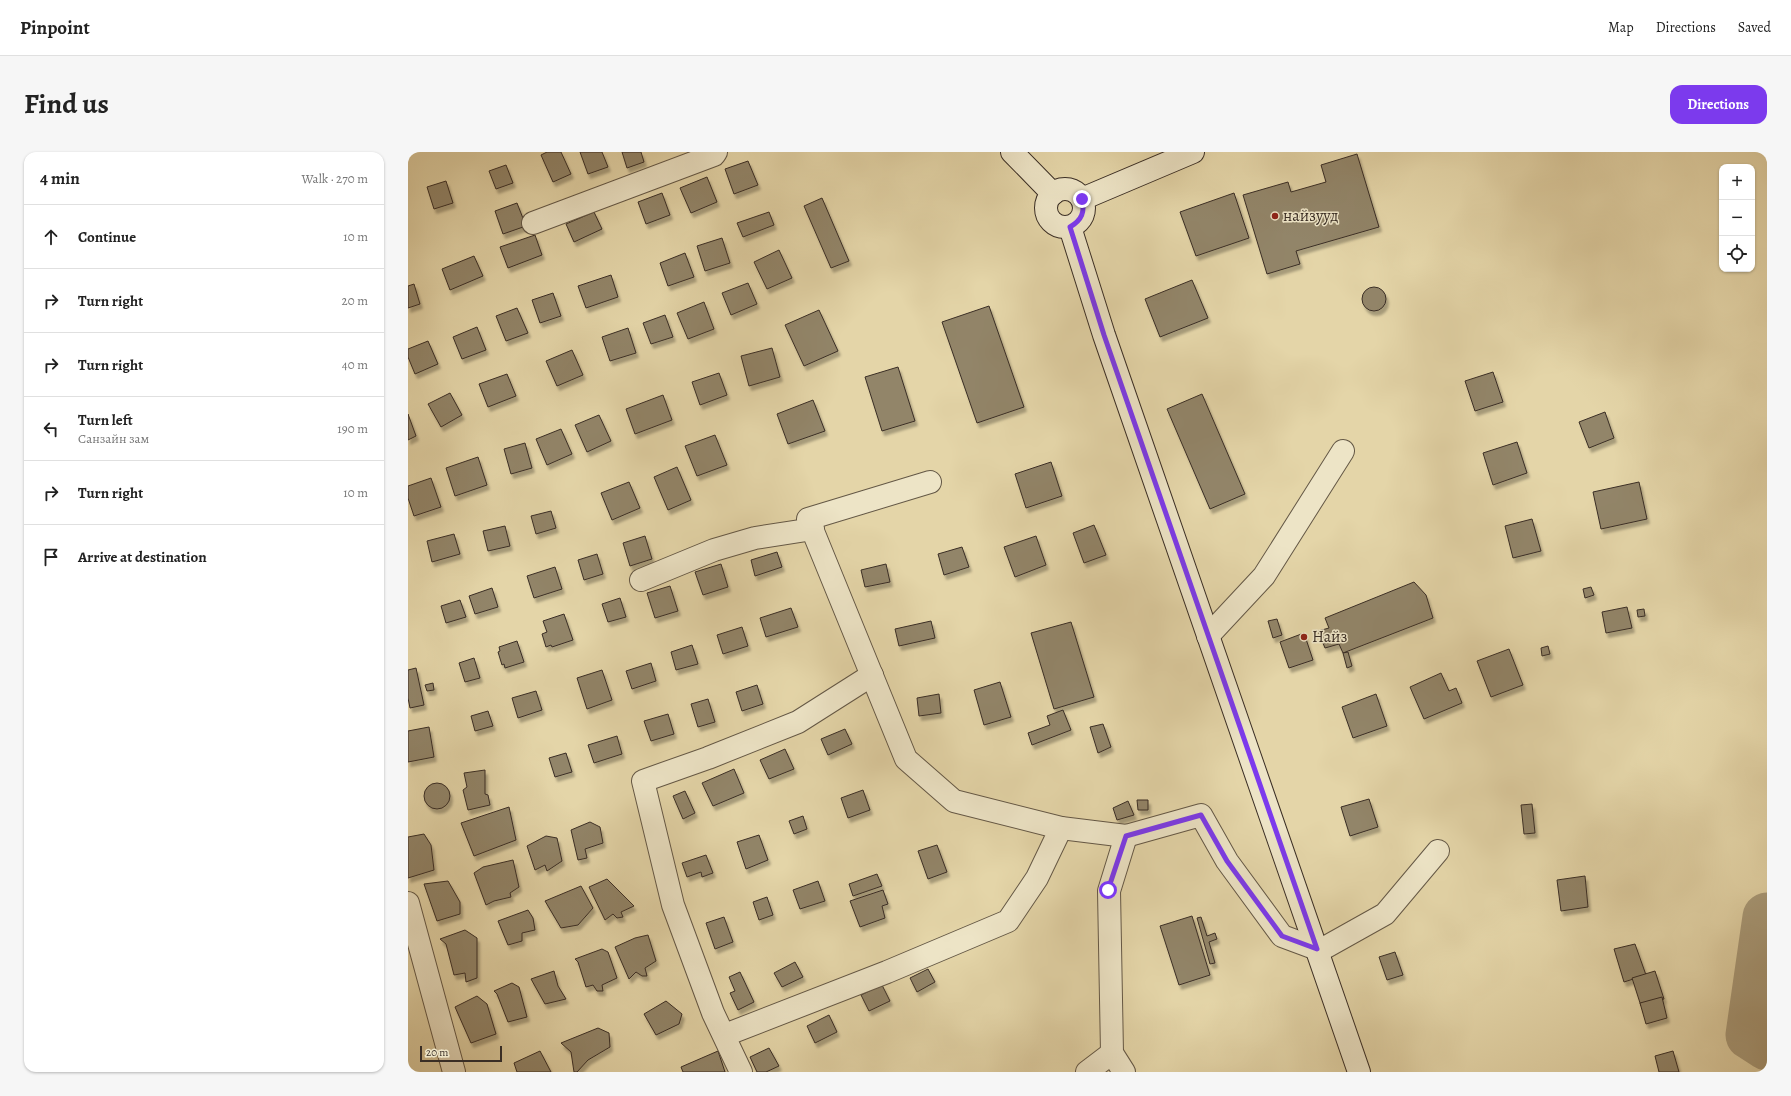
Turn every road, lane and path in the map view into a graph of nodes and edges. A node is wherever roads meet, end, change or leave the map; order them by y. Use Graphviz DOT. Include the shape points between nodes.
graph roads {
  1 [pos="716,152"];
  2 [pos="1012,152"];
  3 [pos="1193,152"];
  4 [pos="1053,194"];
  5 [pos="1082,199"];
  6 [pos="533,223"];
  7 [pos="1070,227"];
  8 [pos="1343,451"];
  9 [pos="930,482"];
  10 [pos="813,529"];
  11 [pos="641,580"];
  12 [pos="1208,636"];
  13 [pos="872,675"];
  14 [pos="1061,828"];
  15 [pos="1126,836"];
  16 [pos="1438,851"];
  17 [pos="408,903"];
  18 [pos="1317,949"];
  19 [pos="725,1035"];
  20 [pos="1112,1053"];
  21 [pos="454,1072"];
  22 [pos="741,1072"];
  23 [pos="1087,1072"];
  24 [pos="1124,1072"];
  25 [pos="1359,1072"];
  1 -- 6 [label="street" via="714,155"];
  2 -- 4 [label="street"];
  3 -- 5 [label="street"];
  4 -- 5 [label="street" via="1060,190 1069,190"];
  4 -- 7 [label="street" via="1046,209 1048,217 1062,227"];
  5 -- 7 [label="street" via="1083,216"];
  7 -- 12 [label="street" via="1104,335"];
  8 -- 12 [label="street" via="1264,576"];
  9 -- 10 [label="street" via="808,519"];
  10 -- 11 [label="street" via="756,538 714,550"];
  10 -- 13 [label="street"];
  12 -- 18 [label="street"];
  13 -- 14 [label="street" via="906,759 954,801"];
  13 -- 19 [label="street" via="798,722 643,781 673,905 713,1013"];
  14 -- 15 [label="street"];
  14 -- 19 [label="street" via="1037,878 1008,921 887,972"];
  15 -- 18 [label="street" via="1201,815 1227,861 1282,936"];
  15 -- 20 [label="street" via="1108,890"];
  16 -- 18 [label="street" via="1385,914 1326,947"];
  17 -- 21 [label="street"];
  18 -- 25 [label="street"];
  19 -- 22 [label="street"];
  20 -- 23 [label="street"];
  20 -- 24 [label="street"];
}
